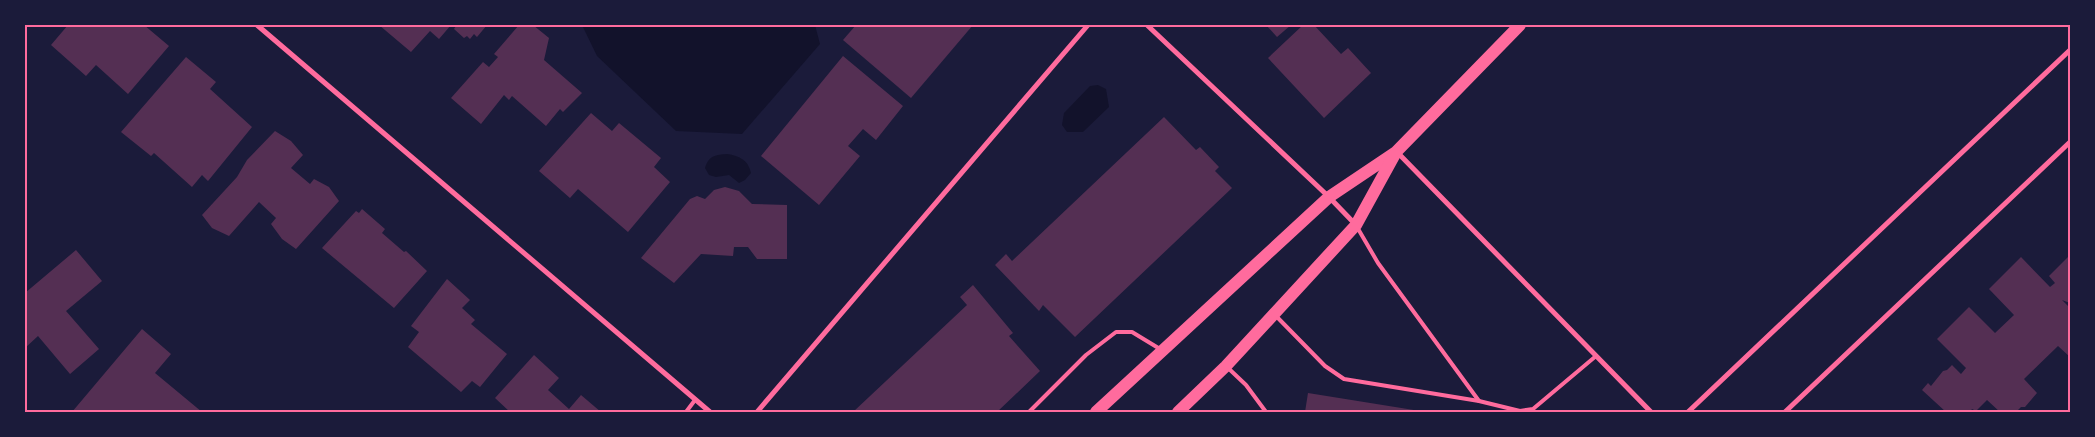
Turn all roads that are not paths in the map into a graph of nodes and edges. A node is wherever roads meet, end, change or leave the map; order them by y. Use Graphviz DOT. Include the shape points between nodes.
graph roads {
  1 [pos="257,25"];
  2 [pos="1088,25"];
  3 [pos="1147,25"];
  4 [pos="1518,27"];
  5 [pos="2070,50"];
  6 [pos="2070,142"];
  7 [pos="1396,152"];
  8 [pos="1329,197"];
  9 [pos="1356,225"];
  10 [pos="1274,314"];
  11 [pos="1162,350"];
  12 [pos="1596,356"];
  13 [pos="1226,366"];
  14 [pos="695,400"];
  15 [pos="1479,401"];
  16 [pos="686,412"];
  17 [pos="710,412"];
  18 [pos="757,412"];
  19 [pos="1030,412"];
  20 [pos="1096,412"];
  21 [pos="1178,412"];
  22 [pos="1266,412"];
  23 [pos="1651,412"];
  24 [pos="1688,412"];
  25 [pos="1786,412"];
  1 -- 14 [label="street"];
  2 -- 18 [label="street"];
  3 -- 8 [label="street"];
  4 -- 7 [label="main road"];
  5 -- 24 [label="street"];
  6 -- 25 [label="street"];
  7 -- 8 [label="main road"];
  7 -- 9 [label="main road"];
  7 -- 12 [label="street"];
  8 -- 9 [label="street"];
  8 -- 11 [label="main road"];
  9 -- 10 [label="main road"];
  9 -- 15 [label="lane" via="1378,263"];
  10 -- 13 [label="main road"];
  10 -- 15 [label="lane" via="1325,366 1344,378"];
  11 -- 19 [label="lane" via="1132,332 1116,332 1086,355"];
  11 -- 20 [label="main road"];
  12 -- 15 [label="lane" via="1533,409 1520,411"];
  12 -- 23 [label="street"];
  13 -- 21 [label="main road"];
  13 -- 22 [label="lane" via="1246,385"];
  14 -- 16 [label="lane"];
  14 -- 17 [label="street"];
}
